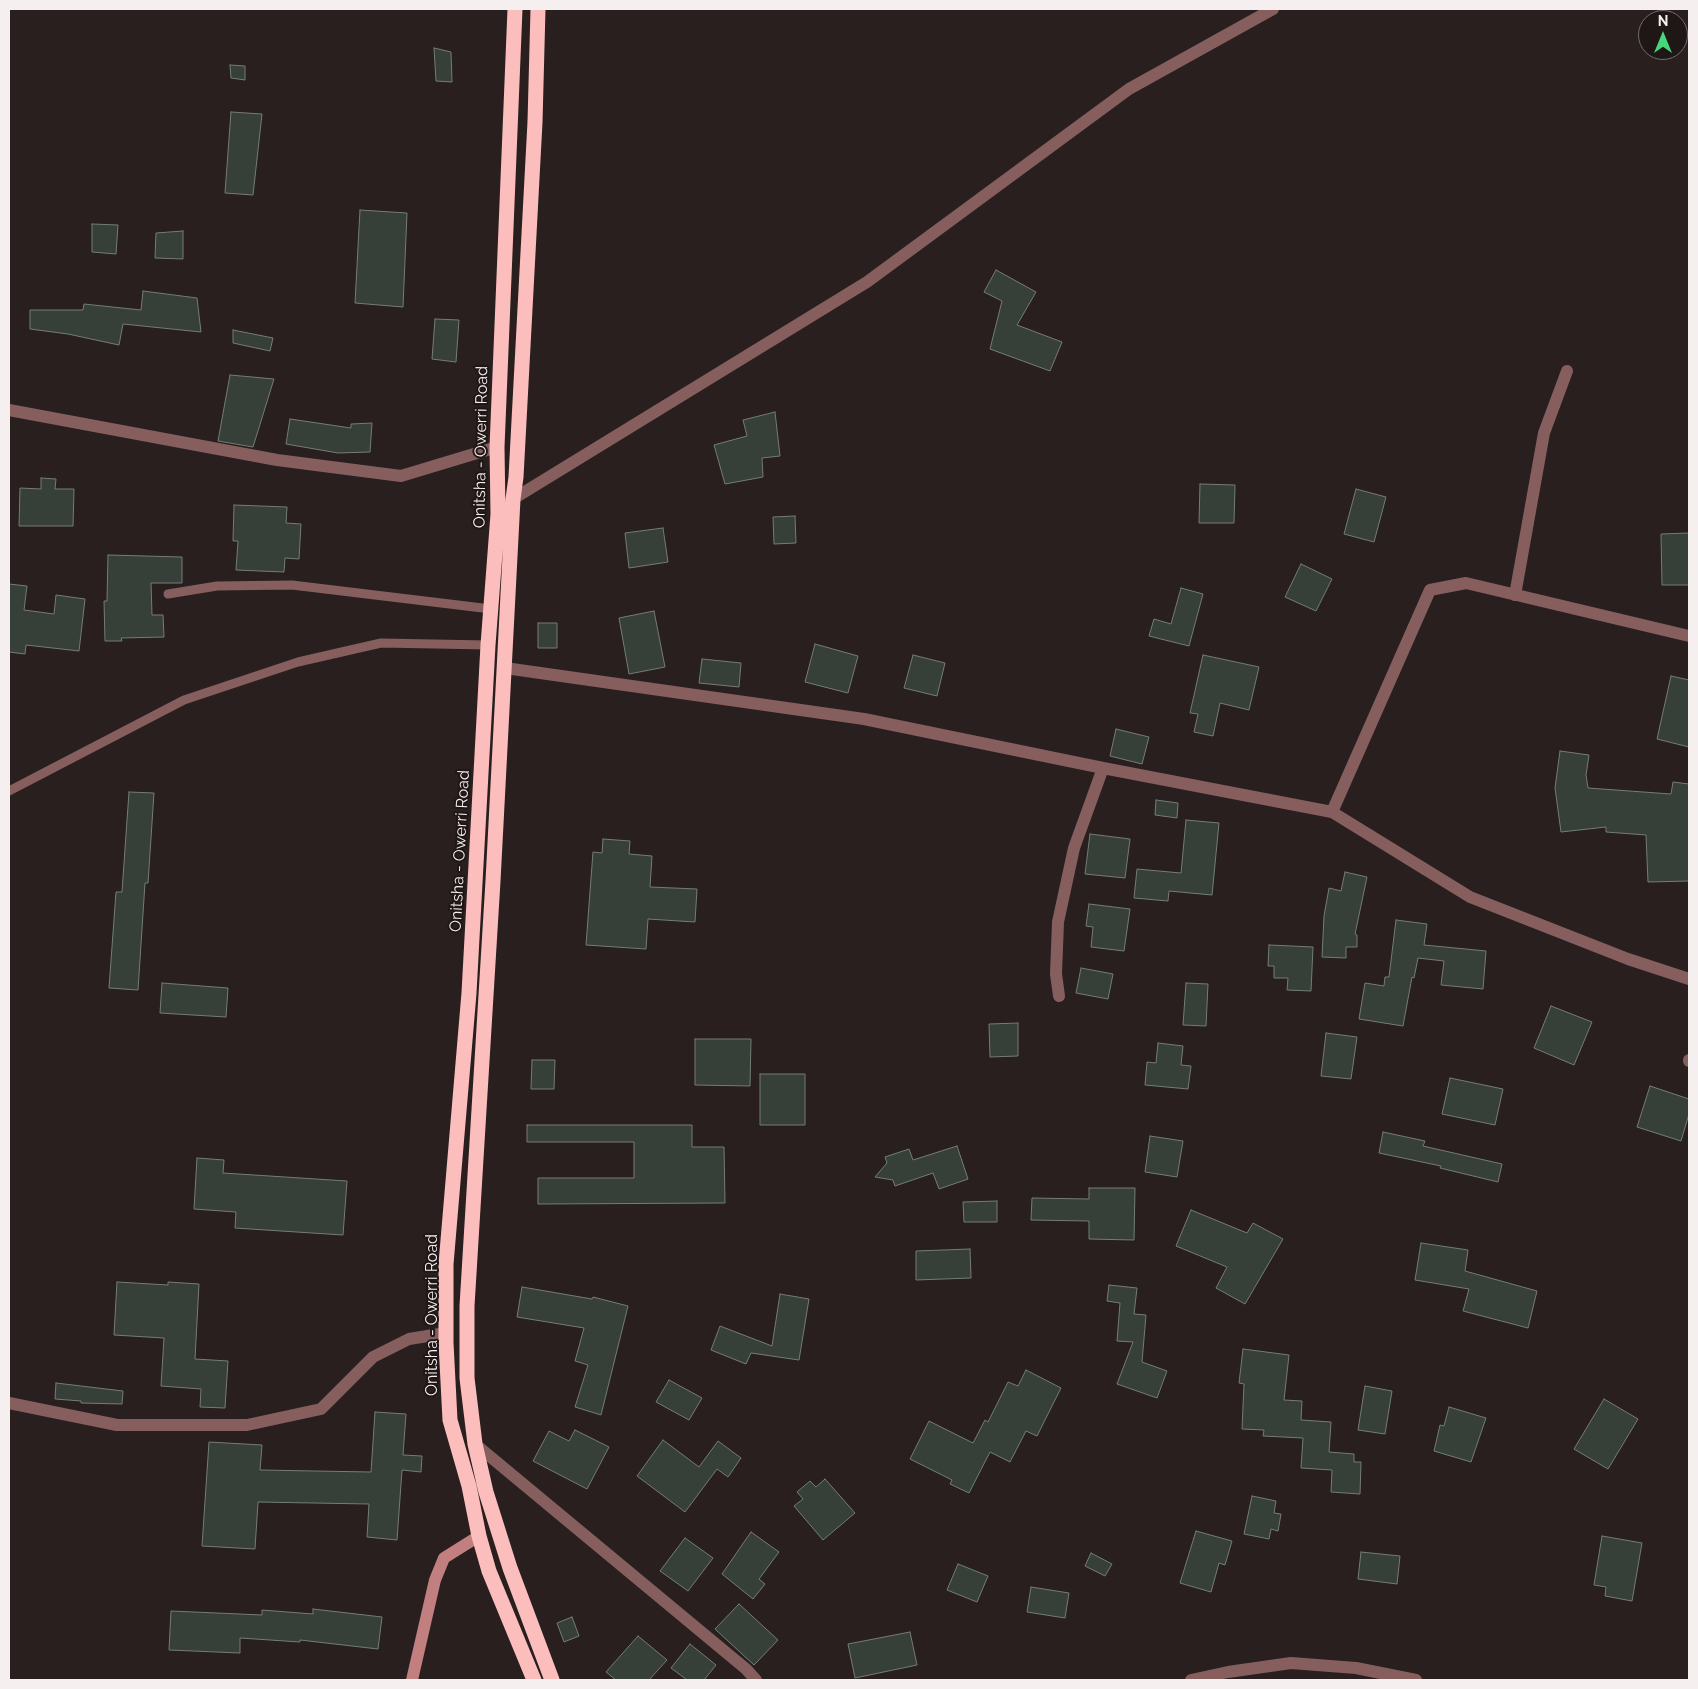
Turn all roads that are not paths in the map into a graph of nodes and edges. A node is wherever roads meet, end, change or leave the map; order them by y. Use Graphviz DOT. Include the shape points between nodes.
graph roads {
  1 [pos="515,9"];
  2 [pos="538,9"];
  3 [pos="1273,9"];
  4 [pos="1567,370"];
  5 [pos="9,410"];
  6 [pos="497,447"];
  7 [pos="513,499"];
  8 [pos="168,594"];
  9 [pos="1515,595"];
  10 [pos="491,609"];
  11 [pos="1689,636"];
  12 [pos="488,645"];
  13 [pos="505,668"];
  14 [pos="1103,768"];
  15 [pos="9,791"];
  16 [pos="1332,812"];
  17 [pos="1689,979"];
  18 [pos="1059,996"];
  19 [pos="446,1333"];
  20 [pos="9,1403"];
  21 [pos="475,1444"];
  22 [pos="479,1536"];
  23 [pos="412,1680"];
  24 [pos="534,1680"];
  25 [pos="552,1680"];
  26 [pos="756,1680"];
  27 [pos="1191,1680"];
  28 [pos="1416,1680"];
  1 -- 6 [label="highway, Onitsha - Owerri Road"];
  2 -- 7 [label="highway, Onitsha - Owerri Road"];
  3 -- 7 [label="street" via="1129,89 867,282"];
  4 -- 9 [label="street" via="1544,433"];
  5 -- 6 [label="street" via="277,460 402,476"];
  6 -- 10 [label="highway, Onitsha - Owerri Road" via="498,514"];
  7 -- 13 [label="highway, Onitsha - Owerri Road"];
  8 -- 10 [label="lane" via="216,586 292,585"];
  9 -- 11 [label="street"];
  9 -- 16 [label="street" via="1466,583 1430,590"];
  10 -- 12 [label="highway, Onitsha - Owerri Road"];
  12 -- 15 [label="lane" via="381,643 298,662 184,700"];
  12 -- 19 [label="highway, Onitsha - Owerri Road" via="469,993 446,1264"];
  13 -- 14 [label="street" via="864,719"];
  13 -- 21 [label="highway, Onitsha - Owerri Road" via="467,1306 467,1378"];
  14 -- 16 [label="street"];
  14 -- 18 [label="street" via="1074,848 1058,922 1056,974"];
  16 -- 17 [label="street" via="1470,897 1628,959"];
  19 -- 20 [label="street" via="409,1339 373,1357 321,1409 247,1425 117,1425"];
  19 -- 22 [label="highway, Onitsha - Owerri Road" via="450,1420"];
  21 -- 25 [label="highway, Onitsha - Owerri Road" via="510,1568"];
  21 -- 26 [label="street"];
  22 -- 23 [label="street" via="444,1558 434,1580"];
  22 -- 24 [label="highway, Onitsha - Owerri Road" via="489,1571"];
  27 -- 28 [label="street" via="1291,1663 1356,1668"];
}
